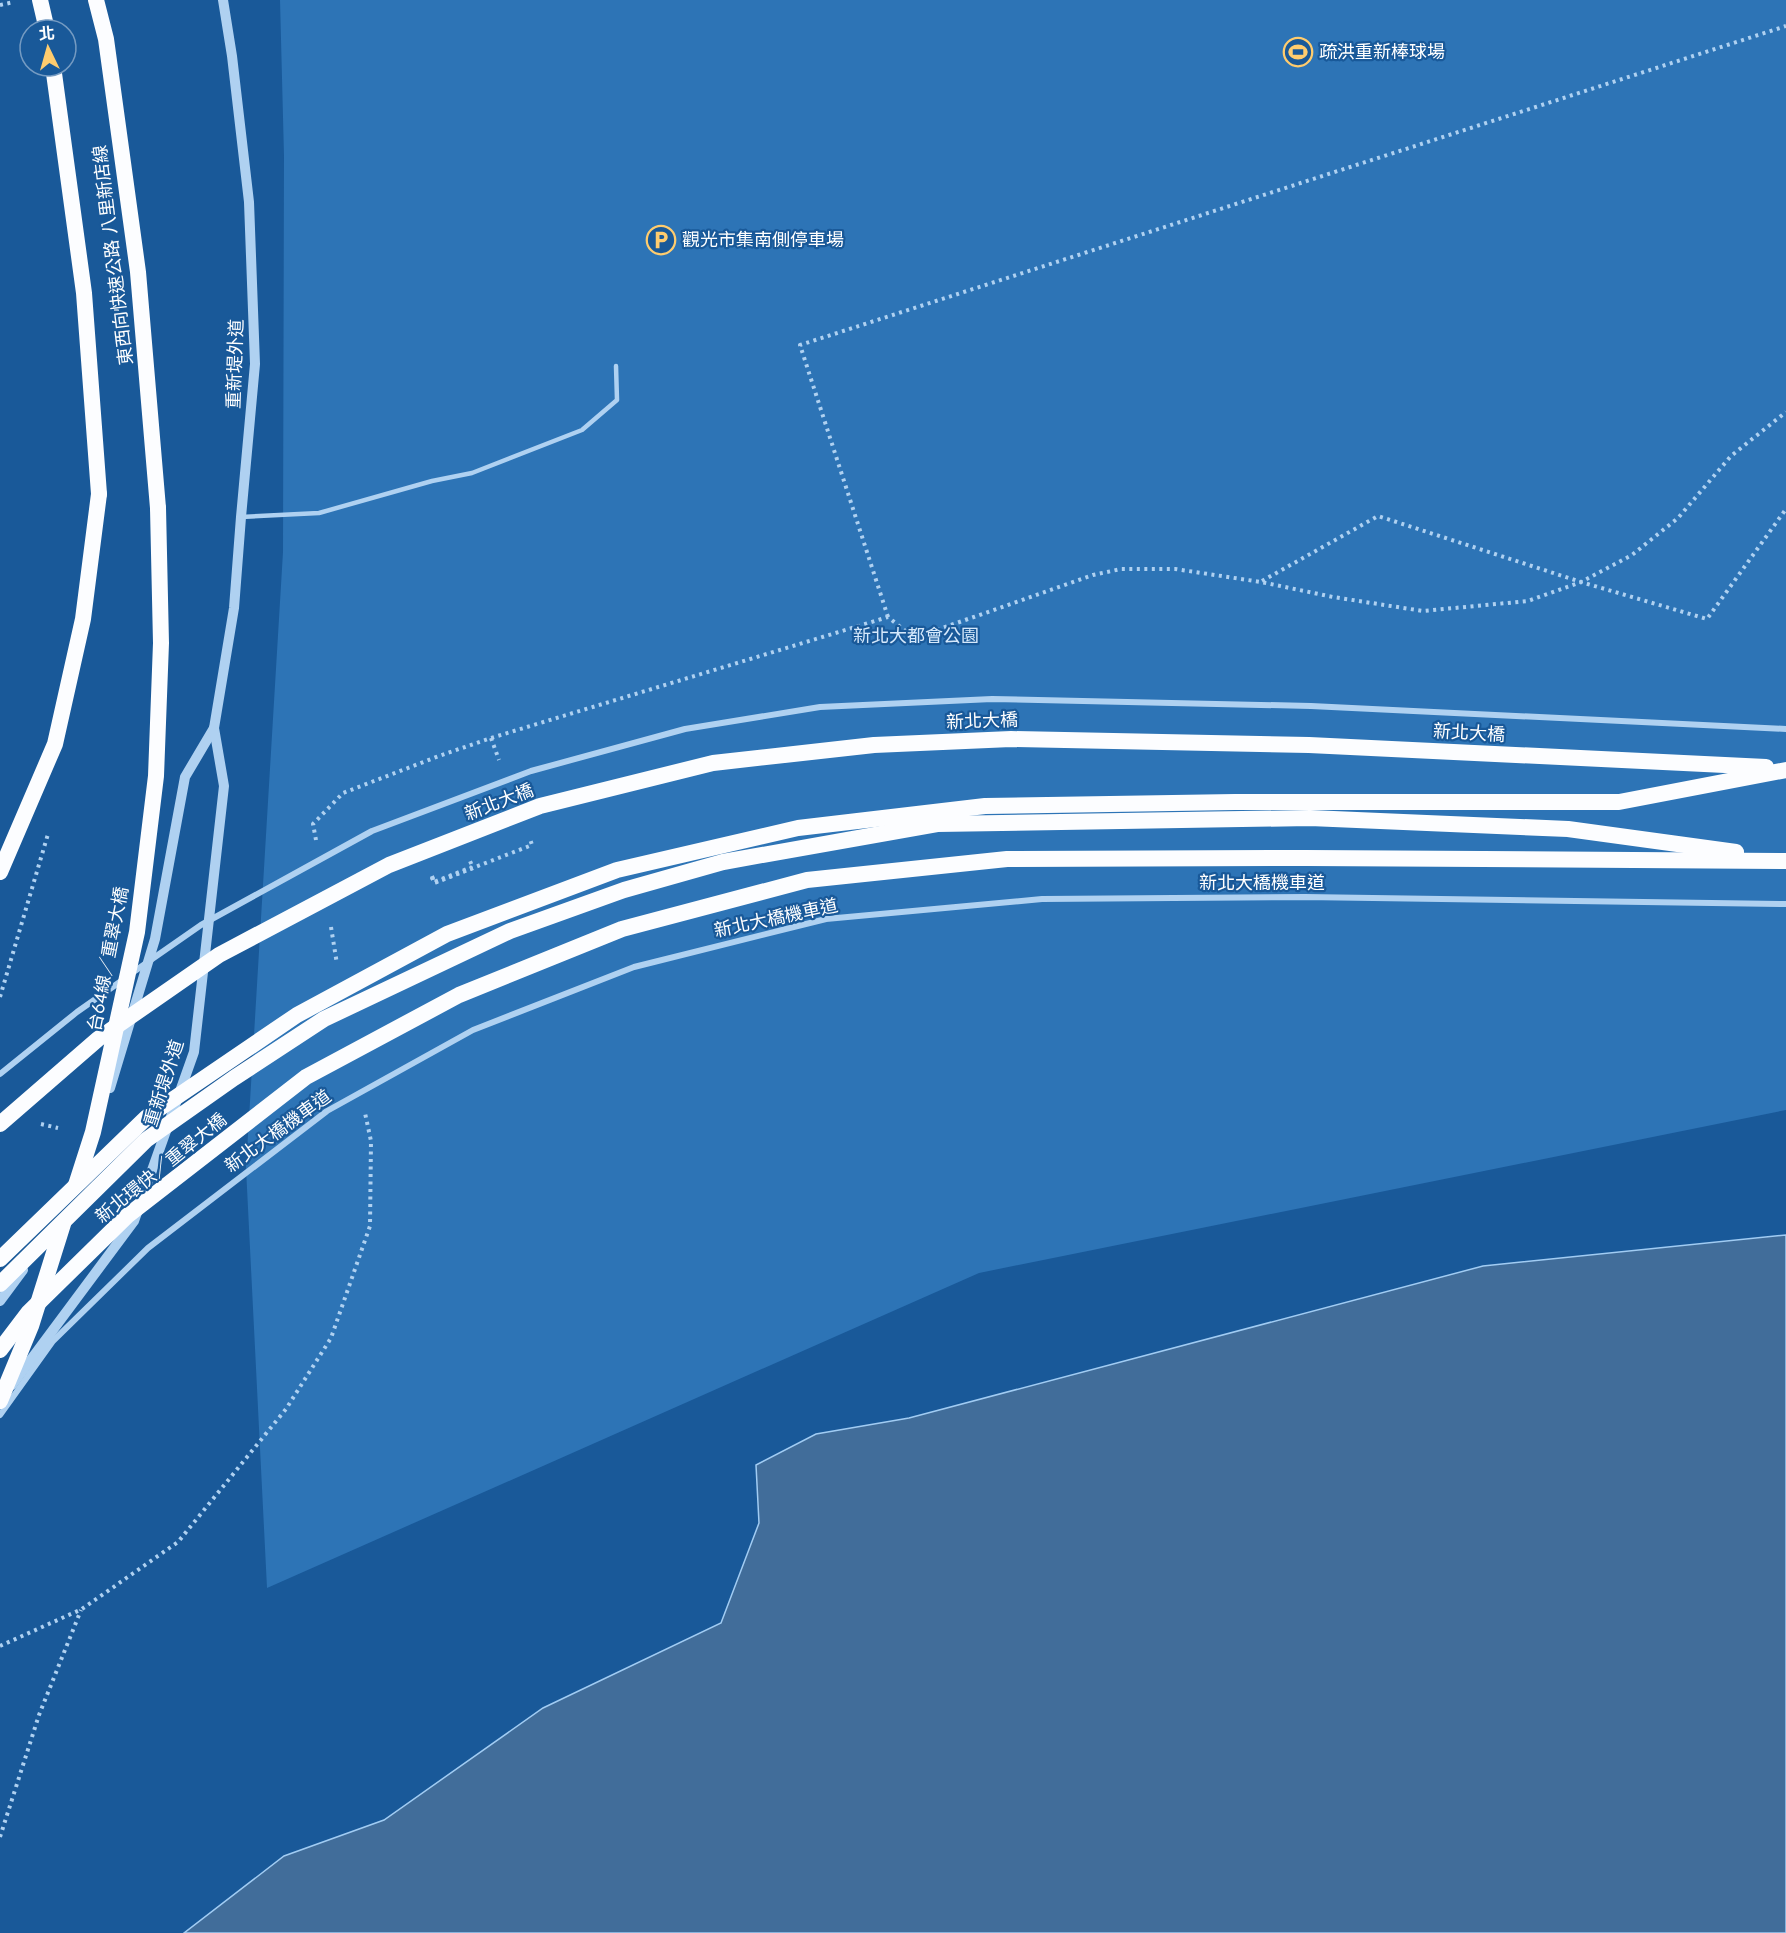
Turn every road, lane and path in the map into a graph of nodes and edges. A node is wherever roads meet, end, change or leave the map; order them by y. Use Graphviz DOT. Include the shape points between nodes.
graph roads {
  1 [pos="40,0"];
  2 [pos="96,0"];
  3 [pos="223,0"];
  4 [pos="44,18"];
  5 [pos="1786,26"];
  6 [pos="55,78"];
  7 [pos="616,366"];
  8 [pos="158,508"];
  9 [pos="1786,509"];
  10 [pos="241,517"];
  11 [pos="1261,582"];
  12 [pos="888,617"];
  13 [pos="214,728"];
  14 [pos="1786,729"];
  15 [pos="1786,769"];
  16 [pos="1786,860"];
  17 [pos="0,872"];
  18 [pos="1786,904"];
  19 [pos="0,1074"];
  20 [pos="0,1124"];
  21 [pos="0,1259"];
  22 [pos="0,1284"];
  23 [pos="0,1301"];
  24 [pos="0,1350"];
  25 [pos="0,1401"];
  26 [pos="0,1414"];
  27 [pos="82,1609"];
  28 [pos="0,1837"];
  1 -- 4 [label="highway"];
  2 -- 8 [label="highway, 東西向快速公路 八里新店線" via="106,39 138,272"];
  3 -- 10 [label="street, 重新堤外道" via="249,202 255,364"];
  5 -- 12 [label="path" via="800,345"];
  6 -- 17 [label="highway, 東西向快速公路 八里新店線, bridge" via="84,293 99,494 83,620 55,744"];
  7 -- 10 [label="lane" via="617,400 582,430 472,473 319,513"];
  8 -- 25 [label="highway, 台64線／重翠大橋, bridge" via="161,643 156,776 136,932 93,1132 31,1326"];
  9 -- 11 [label="path" via="1707,619 1378,516"];
  10 -- 13 [label="street, 重新堤外道" via="234,608"];
  13 -- 23 [label="street, 重新堤外道" via="185,777 155,939 77,1199"];
  13 -- 25 [label="street, 重新堤外道" via="224,786 194,1052 134,1221"];
  14 -- 19 [label="street, bridge" via="1311,706 992,699 820,707 685,729 531,771 372,831 201,925 77,1012"];
  15 -- 20 [label="highway, 新北大橋, bridge" via="1309,745 1011,739 874,745 713,763 540,806 389,865 219,955 98,1039"];
  15 -- 21 [label="highway, bridge" via="1619,802 985,806 798,828 617,870 447,934 297,1015 147,1117"];
  16 -- 22 [label="highway, bridge" via="1568,829 1311,819 937,824 723,862 510,931 324,1019 146,1140"];
  16 -- 24 [label="highway, 新北環快／重翠大橋, bridge" via="1007,859 807,880 622,929 459,994 306,1077 127,1216 28,1313"];
  18 -- 26 [label="street, 新北大橋機車道, bridge" via="1305,897 1042,899 826,919 634,967 473,1030 327,1111 148,1248 53,1341"];
  27 -- 28 [label="path" via="39,1714"];
}
